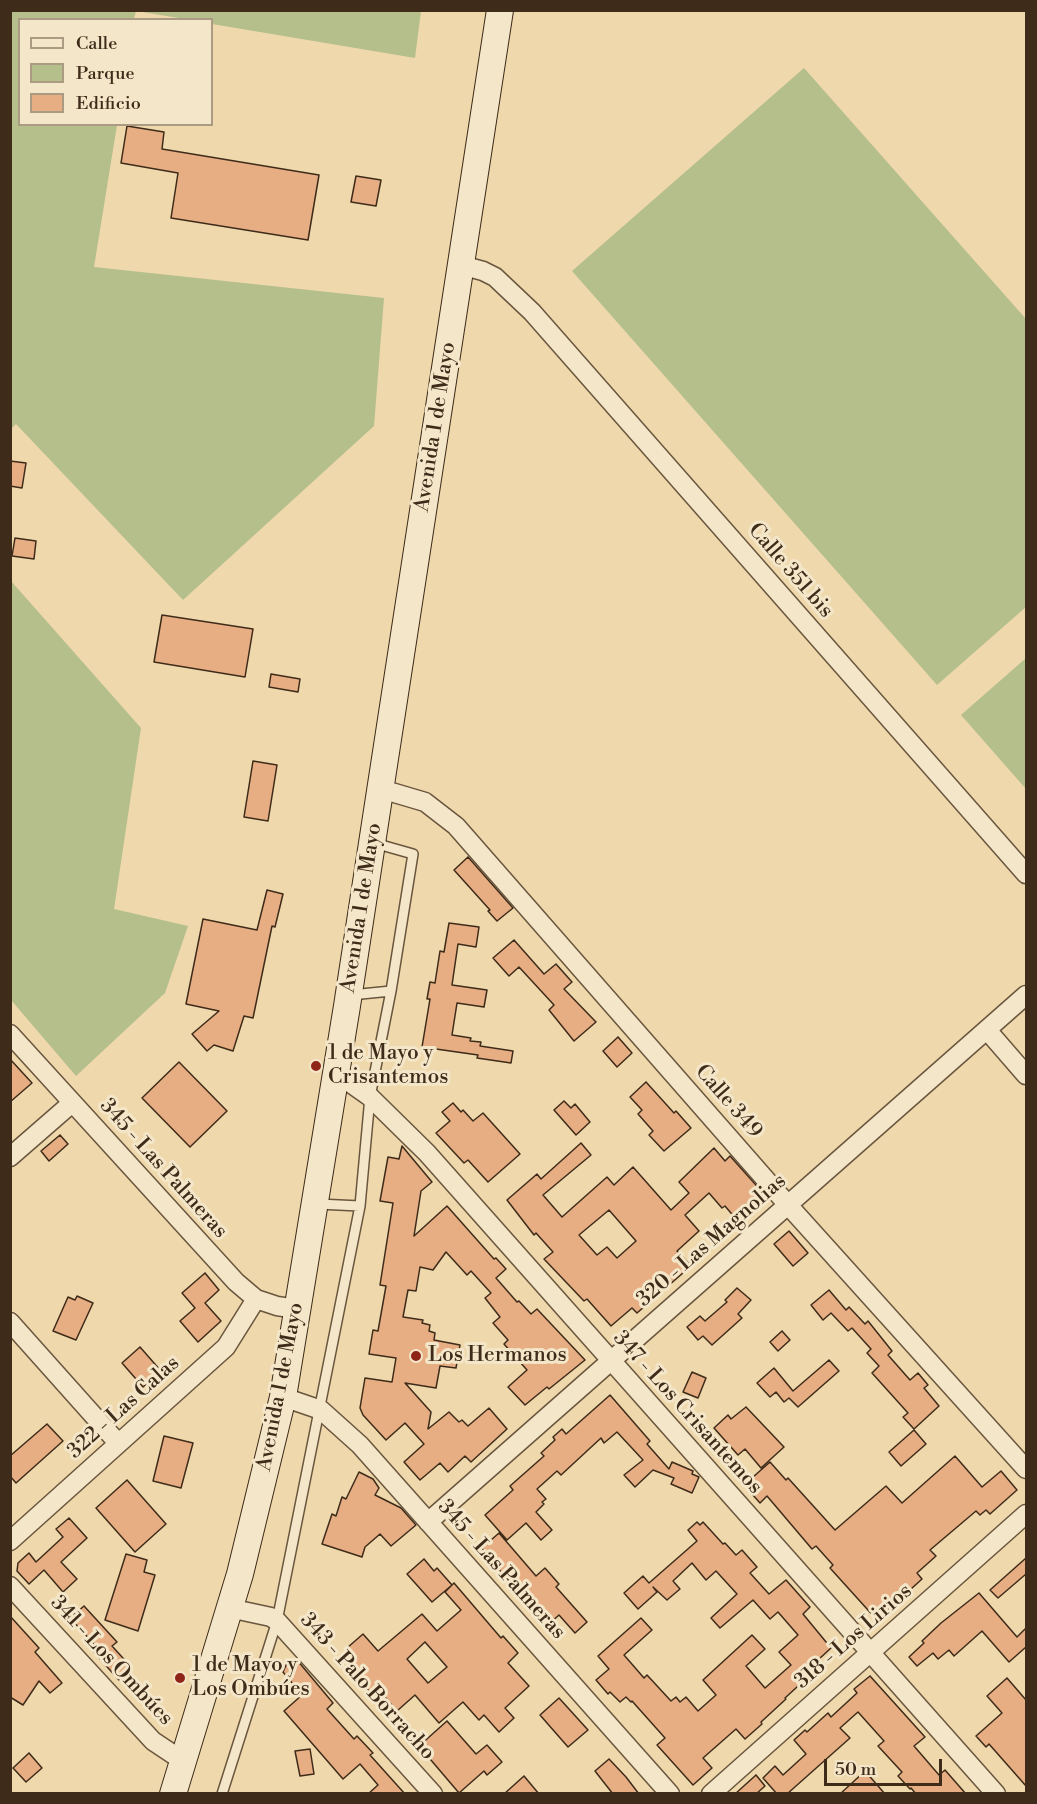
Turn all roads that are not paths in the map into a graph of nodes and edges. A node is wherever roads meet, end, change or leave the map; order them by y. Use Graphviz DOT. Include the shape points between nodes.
graph roads {
  1 [pos="500,10"];
  2 [pos="461,265"];
  3 [pos="381,789"];
  4 [pos="372,842"];
  5 [pos="1026,874"];
  6 [pos="391,991"];
  7 [pos="1026,994"];
  8 [pos="349,995"];
  9 [pos="987,1030"];
  10 [pos="10,1034"];
  11 [pos="336,1073"];
  12 [pos="1026,1075"];
  13 [pos="370,1097"];
  14 [pos="72,1103"];
  15 [pos="10,1157"];
  16 [pos="315,1203"];
  17 [pos="788,1204"];
  18 [pos="360,1206"];
  19 [pos="256,1299"];
  20 [pos="297,1309"];
  21 [pos="10,1323"];
  22 [pos="610,1361"];
  23 [pos="283,1397"];
  24 [pos="321,1410"];
  25 [pos="118,1443"];
  26 [pos="1026,1469"];
  27 [pos="1026,1515"];
  28 [pos="428,1522"];
  29 [pos="10,1541"];
  30 [pos="10,1586"];
  31 [pos="229,1608"];
  32 [pos="277,1621"];
  33 [pos="870,1653"];
  34 [pos="183,1761"];
  35 [pos="173,1794"];
  36 [pos="222,1794"];
  37 [pos="433,1794"];
  38 [pos="670,1794"];
  39 [pos="711,1794"];
  40 [pos="996,1794"];
  1 -- 2 [label="main road, Avenida 1 de Mayo"];
  2 -- 3 [label="main road, Avenida 1 de Mayo"];
  2 -- 5 [label="street, Calle 351 bis" via="495,277 532,312"];
  3 -- 4 [label="main road, Avenida 1 de Mayo"];
  3 -- 17 [label="street, Calle 349" via="424,802 456,826"];
  4 -- 6 [label="lane" via="413,854"];
  4 -- 8 [label="main road, Avenida 1 de Mayo"];
  6 -- 8 [label="lane"];
  6 -- 13 [label="lane"];
  7 -- 9 [label="street, 320 - Las Magnolias"];
  8 -- 11 [label="main road, Avenida 1 de Mayo"];
  9 -- 12 [label="street"];
  9 -- 17 [label="street, 320 - Las Magnolias"];
  10 -- 14 [label="street, 345 - Las Palmeras"];
  11 -- 13 [label="street, 347 - Los Crisantemos"];
  11 -- 16 [label="main road, Avenida 1 de Mayo"];
  13 -- 18 [label="lane"];
  13 -- 22 [label="street, 347 - Los Crisantemos" via="427,1153"];
  14 -- 15 [label="street"];
  14 -- 19 [label="street, 345 - Las Palmeras"];
  16 -- 18 [label="lane"];
  16 -- 20 [label="main road, Avenida 1 de Mayo"];
  17 -- 22 [label="street, 320 - Las Magnolias"];
  17 -- 26 [label="street, Calle 349"];
  18 -- 24 [label="lane"];
  19 -- 20 [label="street, 345 - Las Palmeras"];
  19 -- 25 [label="street, 322 - Las Calas" via="226,1347"];
  20 -- 23 [label="main road, Avenida 1 de Mayo"];
  21 -- 25 [label="street"];
  22 -- 28 [label="street, 320 - Las Magnolias"];
  22 -- 33 [label="street, 347 - Los Crisantemos"];
  23 -- 24 [label="street, 345 - Las Palmeras"];
  23 -- 31 [label="main road, Avenida 1 de Mayo"];
  24 -- 28 [label="street, 345 - Las Palmeras" via="360,1445"];
  24 -- 32 [label="lane"];
  25 -- 29 [label="street, 322 - Las Calas"];
  27 -- 33 [label="street, 318 - Los Lirios"];
  28 -- 38 [label="street, 345 - Las Palmeras"];
  30 -- 34 [label="street, 341 - Los Ombúes" via="153,1741"];
  31 -- 32 [label="street, 343 - Palo Borracho"];
  31 -- 34 [label="main road, Avenida 1 de Mayo"];
  32 -- 36 [label="lane"];
  32 -- 37 [label="street, 343 - Palo Borracho"];
  33 -- 39 [label="street, 318 - Los Lirios"];
  33 -- 40 [label="street, 347 - Los Crisantemos"];
  34 -- 35 [label="main road, Avenida 1 de Mayo"];
}
